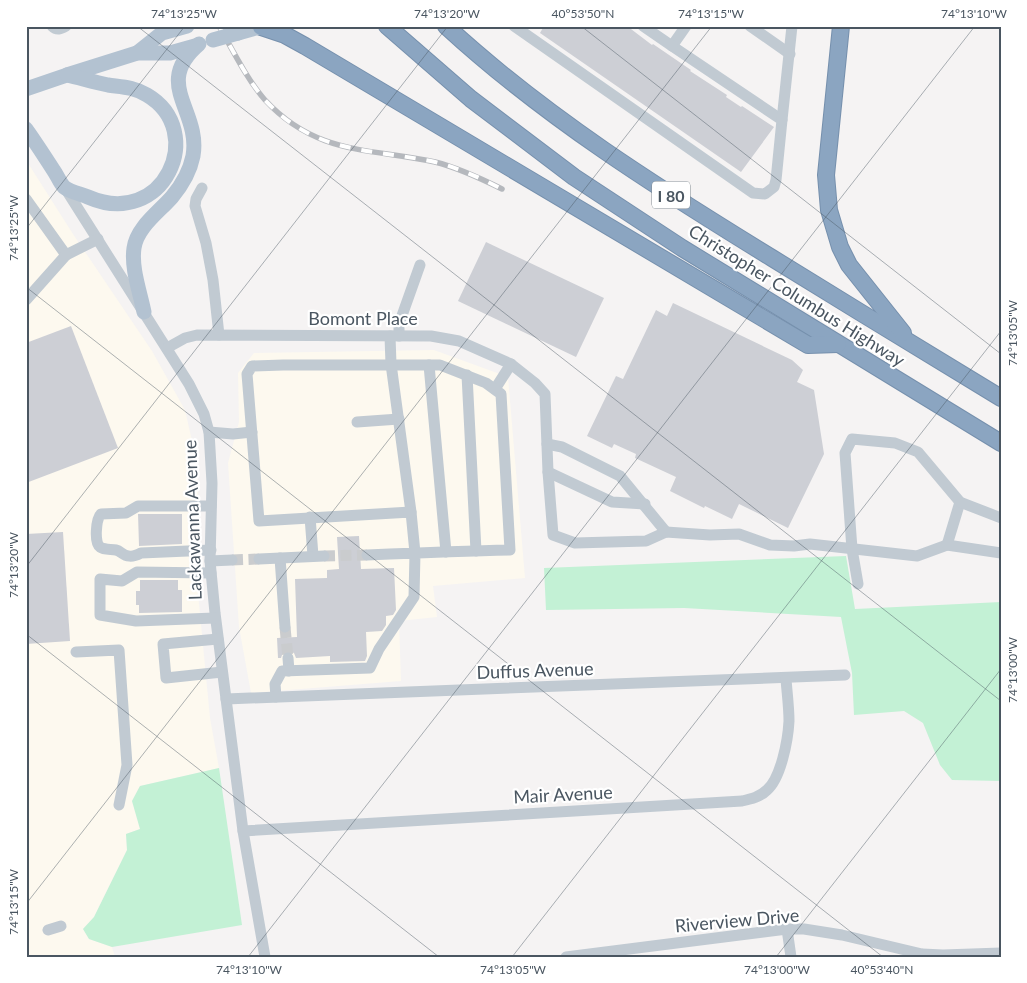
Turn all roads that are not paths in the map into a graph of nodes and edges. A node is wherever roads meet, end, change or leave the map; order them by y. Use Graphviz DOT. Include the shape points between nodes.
graph roads {
  1 [pos="52,26"];
  2 [pos="66,26"];
  3 [pos="187,26"];
  4 [pos="387,26"];
  5 [pos="446,26"];
  6 [pos="514,26"];
  7 [pos="643,26"];
  8 [pos="686,26"];
  9 [pos="750,26"];
  10 [pos="792,26"];
  11 [pos="842,26"];
  12 [pos="262,27"];
  13 [pos="206,42"];
  14 [pos="672,46"];
  15 [pos="137,53"];
  16 [pos="790,54"];
  17 [pos="67,74"];
  18 [pos="26,89"];
  19 [pos="782,120"];
  20 [pos="26,130"];
  21 [pos="64,187"];
  22 [pos="202,188"];
  23 [pos="26,200"];
  24 [pos="98,239"];
  25 [pos="66,255"];
  26 [pos="420,265"];
  27 [pos="26,300"];
  28 [pos="144,312"];
  29 [pos="219,335"];
  30 [pos="394,336"];
  31 [pos="910,343"];
  32 [pos="838,344"];
  33 [pos="167,348"];
  34 [pos="391,364"];
  35 [pos="511,364"];
  36 [pos="429,365"];
  37 [pos="467,375"];
  38 [pos="494,389"];
  39 [pos="1001,398"];
  40 [pos="399,419"];
  41 [pos="357,422"];
  42 [pos="209,432"];
  43 [pos="252,432"];
  44 [pos="1001,443"];
  45 [pos="547,444"];
  46 [pos="548,472"];
  47 [pos="960,502"];
  48 [pos="644,504"];
  49 [pos="211,506"];
  50 [pos="411,512"];
  51 [pos="310,517"];
  52 [pos="1001,518"];
  53 [pos="666,532"];
  54 [pos="947,545"];
  55 [pos="852,549"];
  56 [pos="476,551"];
  57 [pos="446,552"];
  58 [pos="415,553"];
  59 [pos="1001,553"];
  60 [pos="367,554"];
  61 [pos="280,558"];
  62 [pos="259,559"];
  63 [pos="232,560"];
  64 [pos="211,562"];
  65 [pos="858,584"];
  66 [pos="215,618"];
  67 [pos="285,627"];
  68 [pos="218,639"];
  69 [pos="76,652"];
  70 [pos="288,658"];
  71 [pos="289,671"];
  72 [pos="222,672"];
  73 [pos="845,675"];
  74 [pos="786,679"];
  75 [pos="276,697"];
  76 [pos="226,699"];
  77 [pos="119,805"];
  78 [pos="243,831"];
  79 [pos="61,926"];
  80 [pos="787,929"];
  81 [pos="48,930"];
  82 [pos="1001,953"];
  83 [pos="265,957"];
  84 [pos="566,957"];
  85 [pos="791,957"];
  1 -- 2 [label="street" via="58,30"];
  3 -- 15 [label="main road" via="162,33"];
  4 -- 32 [label="highway, Christopher Columbus Highway / I 80" via="471,99 574,177 653,230"];
  5 -- 31 [label="highway, Christopher Columbus Highway / I 80" via="516,86 603,150"];
  6 -- 19 [label="street" via="757,195 768,193 775,184"];
  7 -- 14 [label="street"];
  8 -- 14 [label="street"];
  9 -- 16 [label="street"];
  10 -- 16 [label="street"];
  11 -- 31 [label="highway" via="826,175 829,210 849,265"];
  12 -- 13 [label="main road, bridge"];
  12 -- 32 [label="highway" via="314,51 808,345"];
  13 -- 15 [label="main road" via="170,53"];
  13 -- 28 [label="main road" via="184,58 177,79 193,139 189,170 173,196 138,236 134,248 134,265"];
  14 -- 19 [label="street"];
  15 -- 17 [label="main road"];
  16 -- 19 [label="street"];
  17 -- 18 [label="main road"];
  17 -- 21 [label="main road" via="133,88 149,96 166,113 175,140 172,163 165,179 156,190 138,200 106,204"];
  20 -- 21 [label="main road, Lackawanna Avenue"];
  21 -- 24 [label="street, Lackawanna Avenue"];
  22 -- 29 [label="street" via="195,206 213,280"];
  23 -- 25 [label="street"];
  24 -- 25 [label="street"];
  24 -- 28 [label="street, Lackawanna Avenue"];
  25 -- 27 [label="street"];
  26 -- 30 [label="street"];
  28 -- 33 [label="street, Lackawanna Avenue"];
  29 -- 30 [label="street, Bomont Place"];
  29 -- 33 [label="street, Bomont Place" via="185,338"];
  30 -- 34 [label="street"];
  30 -- 35 [label="street, Bomont Place" via="431,336 459,341"];
  31 -- 39 [label="highway, Christopher Columbus Highway / I 80"];
  32 -- 44 [label="highway, Christopher Columbus Highway / I 80"];
  33 -- 42 [label="street, Lackawanna Avenue" via="194,392"];
  34 -- 36 [label="street"];
  34 -- 40 [label="street"];
  34 -- 43 [label="street" via="252,366 247,374"];
  35 -- 38 [label="street"];
  35 -- 45 [label="street, Bomont Place" via="545,394"];
  36 -- 37 [label="street" via="440,365"];
  36 -- 57 [label="street"];
  37 -- 38 [label="street"];
  37 -- 56 [label="street"];
  38 -- 56 [label="street" via="501,394 510,550"];
  40 -- 41 [label="street"];
  40 -- 50 [label="street"];
  42 -- 43 [label="street"];
  42 -- 49 [label="street, Lackawanna Avenue"];
  43 -- 51 [label="street" via="259,521"];
  45 -- 46 [label="street"];
  45 -- 48 [label="street" via="562,447 620,476"];
  46 -- 48 [label="street" via="612,502"];
  46 -- 53 [label="street" via="553,535 575,543 646,541"];
  47 -- 52 [label="street"];
  47 -- 54 [label="street"];
  47 -- 55 [label="street" via="918,452 895,443 852,440 845,453"];
  48 -- 53 [label="street"];
  49 -- 64 [label="street, Lackawanna Avenue"];
  49 -- 64 [label="street" via="138,506 126,513 101,514 97,519 97,542 102,548 131,557 141,553"];
  50 -- 51 [label="street"];
  50 -- 58 [label="street"];
  51 -- 61 [label="street" via="319,556"];
  53 -- 55 [label="street" via="739,534 770,545 810,544"];
  54 -- 55 [label="street" via="918,556"];
  54 -- 59 [label="street"];
  55 -- 65 [label="street"];
  56 -- 57 [label="street"];
  57 -- 58 [label="street"];
  58 -- 60 [label="street"];
  58 -- 71 [label="street" via="414,597 370,668"];
  61 -- 62 [label="street"];
  61 -- 67 [label="street"];
  63 -- 64 [label="street"];
  64 -- 66 [label="street, Lackawanna Avenue"];
  64 -- 66 [label="street" via="137,572 122,581 100,579 100,614 136,621"];
  66 -- 68 [label="street, Lackawanna Avenue"];
  68 -- 72 [label="street, Lackawanna Avenue"];
  68 -- 72 [label="street" via="163,644 166,678"];
  69 -- 77 [label="street" via="119,650 127,765"];
  70 -- 71 [label="street"];
  71 -- 75 [label="street" via="282,671 275,684"];
  72 -- 76 [label="street, Lackawanna Avenue"];
  73 -- 74 [label="street, Duffus Avenue"];
  74 -- 75 [label="street, Duffus Avenue"];
  74 -- 78 [label="street, Mair Avenue" via="789,719 780,766 769,789 754,798"];
  75 -- 76 [label="street, Duffus Avenue"];
  76 -- 78 [label="street, Lackawanna Avenue"];
  78 -- 83 [label="street, Lackawanna Avenue"];
  79 -- 81 [label="street"];
  80 -- 82 [label="street, Riverview Drive" via="842,935 922,954"];
  80 -- 84 [label="street, Riverview Drive"];
  80 -- 85 [label="street"];
}
